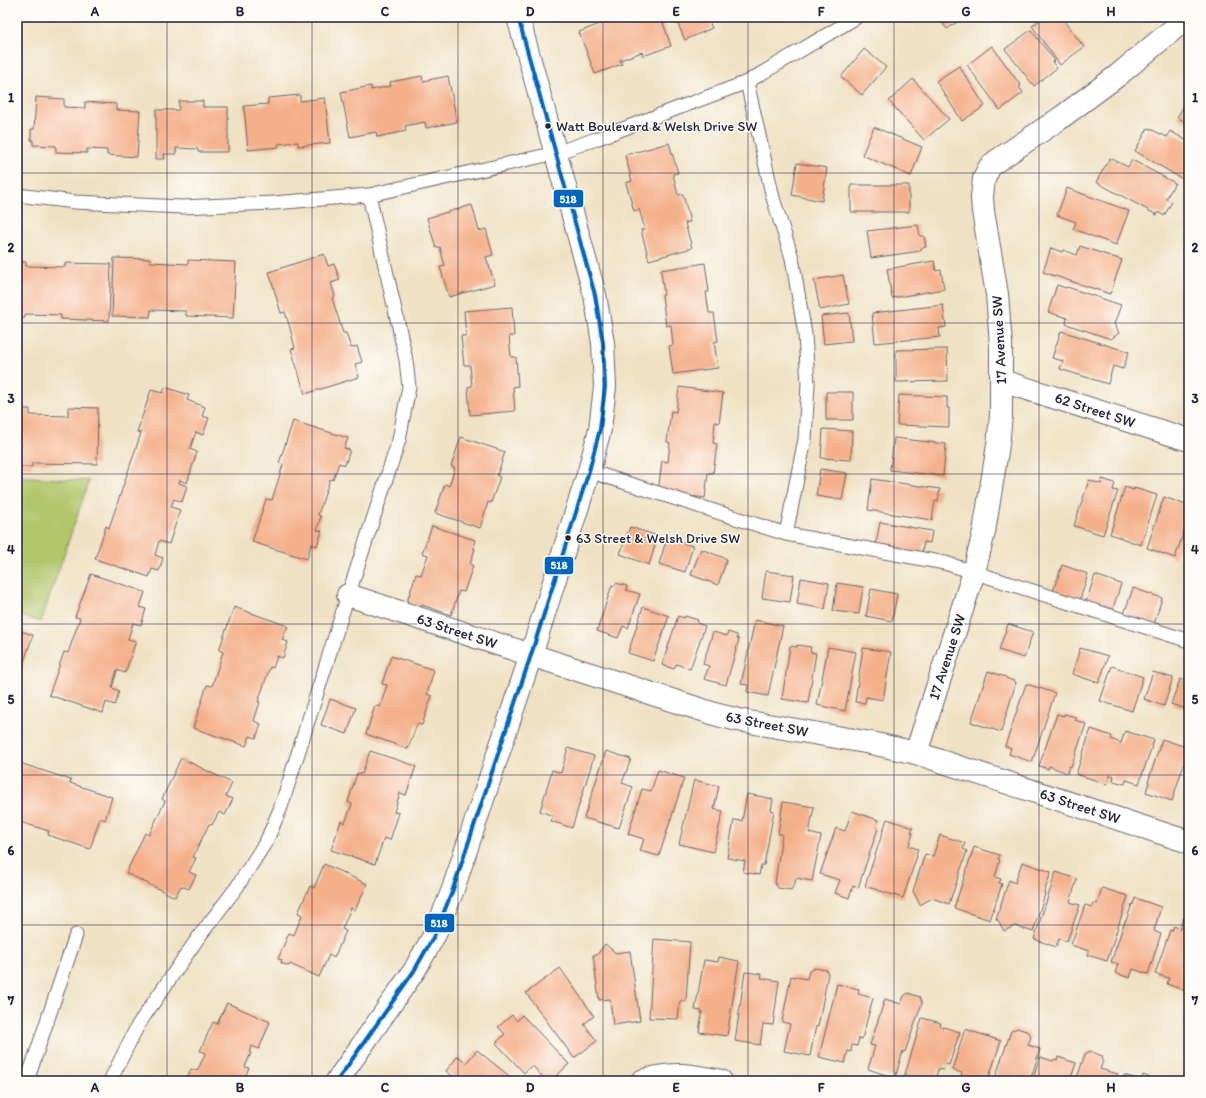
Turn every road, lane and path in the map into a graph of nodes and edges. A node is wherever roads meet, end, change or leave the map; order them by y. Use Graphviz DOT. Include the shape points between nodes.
graph roads {
  1 [pos="518,17"];
  2 [pos="857,17"];
  3 [pos="1188,17"];
  4 [pos="747,82"];
  5 [pos="556,153"];
  6 [pos="17,195"];
  7 [pos="369,195"];
  8 [pos="1002,381"];
  9 [pos="1189,440"];
  10 [pos="589,471"];
  11 [pos="786,534"];
  12 [pos="974,572"];
  13 [pos="348,595"];
  14 [pos="1189,641"];
  15 [pos="531,655"];
  16 [pos="916,753"];
  17 [pos="1189,842"];
  18 [pos="76,935"];
  19 [pos="651,1078"];
  20 [pos="27,1081"];
  21 [pos="110,1081"];
  22 [pos="337,1081"];
  23 [pos="721,1081"];
  1 -- 5 [label="street"];
  2 -- 4 [label="lane"];
  3 -- 8 [label="street, 17 Avenue SW" via="1117,76 989,168 984,179 982,197 997,294 1002,345"];
  4 -- 5 [label="lane"];
  4 -- 11 [label="lane" via="773,198 792,258 805,334 808,384 805,439"];
  5 -- 7 [label="lane"];
  5 -- 10 [label="street" via="595,295 603,343 605,387 600,429"];
  6 -- 7 [label="lane" via="75,202 182,207"];
  7 -- 13 [label="lane" via="400,331 409,387 399,440"];
  8 -- 9 [label="street, 62 Street SW"];
  8 -- 12 [label="street, 17 Avenue SW" via="998,445 984,532"];
  10 -- 11 [label="lane"];
  10 -- 15 [label="street"];
  11 -- 12 [label="lane" via="945,563"];
  12 -- 14 [label="lane"];
  12 -- 16 [label="street, 17 Avenue SW"];
  13 -- 15 [label="street, 63 Street SW"];
  13 -- 21 [label="lane" via="281,807 267,840 237,887 138,1025"];
  15 -- 16 [label="street, 63 Street SW" via="738,720"];
  15 -- 22 [label="street" via="467,849 435,934 414,971"];
  16 -- 17 [label="street, 63 Street SW"];
  18 -- 20 [label="lane"];
  19 -- 23 [label="street" via="678,1074"];
}
